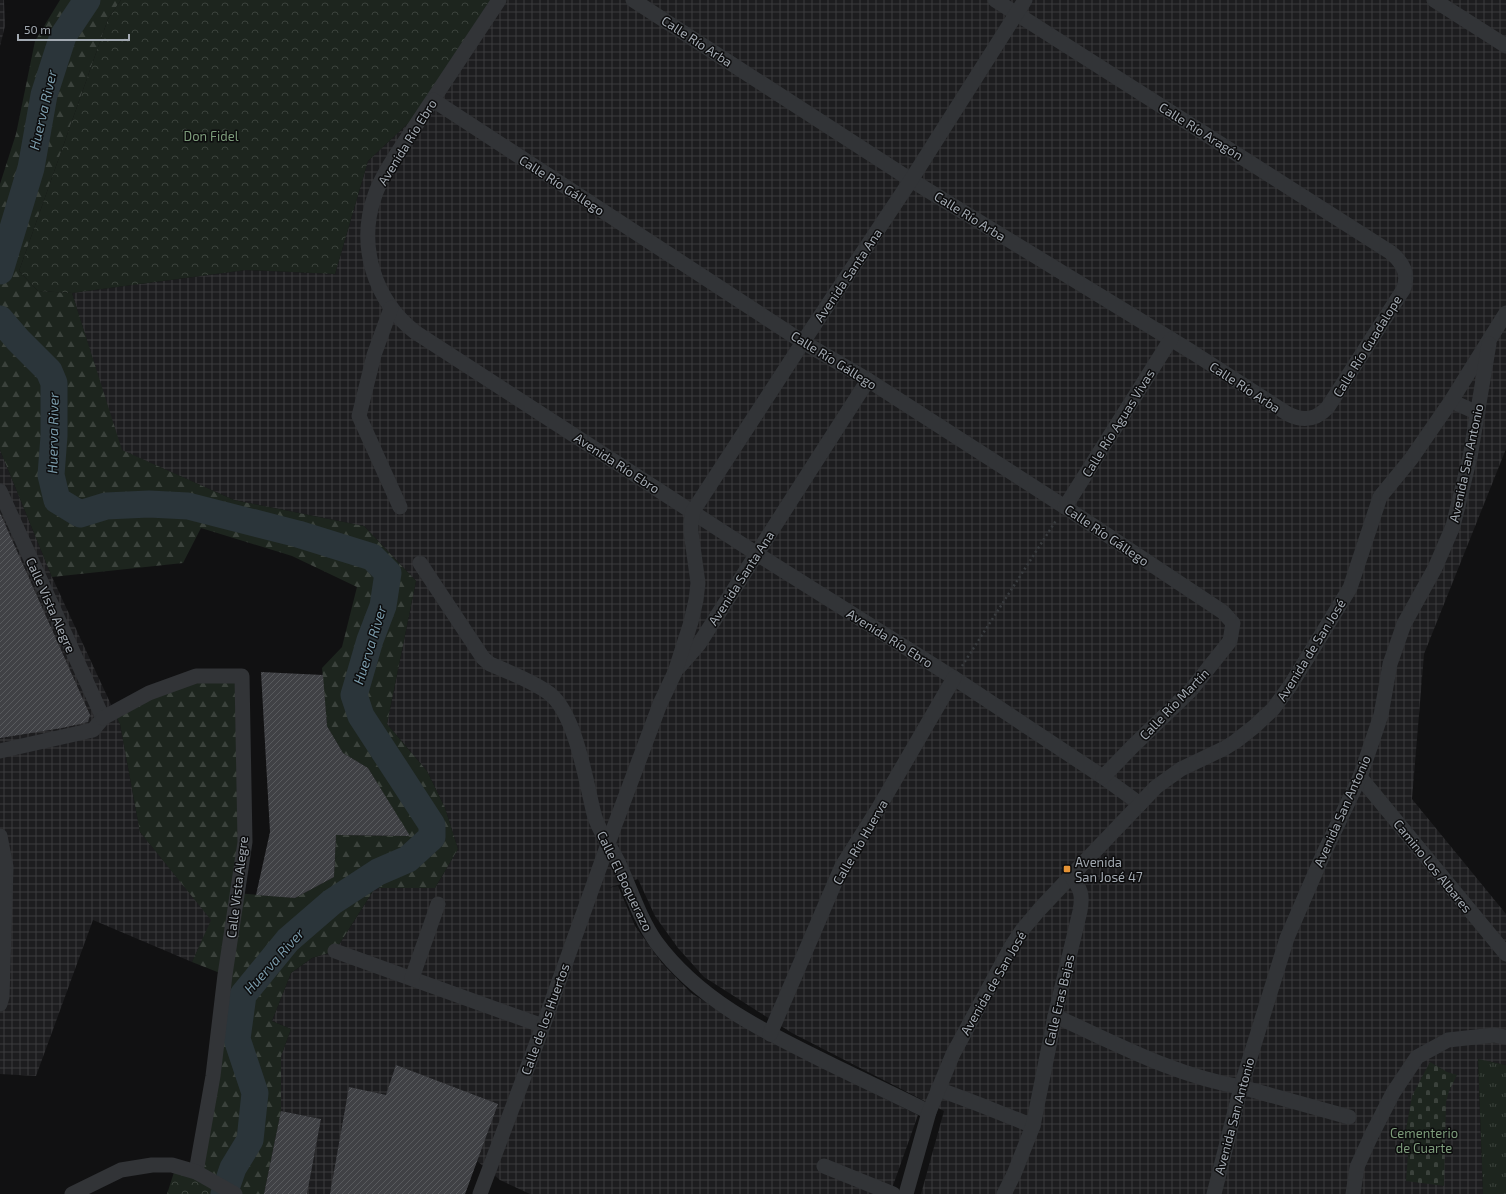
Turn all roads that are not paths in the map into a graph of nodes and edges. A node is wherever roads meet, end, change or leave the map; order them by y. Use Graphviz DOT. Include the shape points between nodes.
graph roads {
  1 [pos="498,0"];
  2 [pos="633,0"];
  3 [pos="995,0"];
  4 [pos="1025,0"];
  5 [pos="1434,0"];
  6 [pos="1016,14"];
  7 [pos="1506,46"];
  8 [pos="433,100"];
  9 [pos="911,180"];
  10 [pos="1403,266"];
  11 [pos="391,308"];
  12 [pos="1506,313"];
  13 [pos="1490,337"];
  14 [pos="1171,339"];
  15 [pos="803,342"];
  16 [pos="868,380"];
  17 [pos="1451,401"];
  18 [pos="1478,413"];
  19 [pos="1312,418"];
  20 [pos="0,491"];
  21 [pos="400,507"];
  22 [pos="1065,507"];
  23 [pos="693,512"];
  24 [pos="757,554"];
  25 [pos="420,563"];
  26 [pos="1233,624"];
  27 [pos="675,672"];
  28 [pos="954,678"];
  29 [pos="103,718"];
  30 [pos="0,751"];
  31 [pos="1103,777"];
  32 [pos="1360,777"];
  33 [pos="1140,804"];
  34 [pos="0,836"];
  35 [pos="608,843"];
  36 [pos="1070,876"];
  37 [pos="438,904"];
  38 [pos="335,951"];
  39 [pos="1506,954"];
  40 [pos="412,978"];
  41 [pos="1,999"];
  42 [pos="1055,1016"];
  43 [pos="543,1026"];
  44 [pos="770,1034"];
  45 [pos="1506,1037"];
  46 [pos="1240,1087"];
  47 [pos="938,1089"];
  48 [pos="929,1112"];
  49 [pos="1349,1117"];
  50 [pos="1033,1126"];
  51 [pos="824,1166"];
  52 [pos="196,1172"];
  53 [pos="99,1188"];
  54 [pos="72,1194"];
  55 [pos="235,1194"];
  56 [pos="480,1194"];
  57 [pos="893,1194"];
  58 [pos="906,1194"];
  59 [pos="1004,1194"];
  60 [pos="1214,1194"];
  61 [pos="1353,1194"];
  1 -- 8 [label="street, Avenida Río Ebro"];
  2 -- 9 [label="street, Calle Río Arba"];
  3 -- 6 [label="street, Calle Río Aragón"];
  4 -- 6 [label="street, Avenida Santa Ana"];
  5 -- 7 [label="street"];
  6 -- 9 [label="street, Avenida Santa Ana"];
  6 -- 10 [label="street, Calle Río Aragón" via="1390,252"];
  8 -- 11 [label="street, Avenida Río Ebro" via="382,178 369,216 367,237 372,267 377,283"];
  8 -- 15 [label="street, Calle Río Gállego"];
  9 -- 14 [label="street, Calle Río Arba"];
  9 -- 15 [label="street, Avenida Santa Ana"];
  10 -- 19 [label="street, Calle Río Guadalope" via="1406,278 1403,290 1328,407"];
  11 -- 21 [label="street" via="374,355 358,416"];
  11 -- 23 [label="street, Avenida Río Ebro" via="415,332"];
  12 -- 13 [label="street, Avenida de San José"];
  13 -- 17 [label="street, Avenida de San José"];
  13 -- 18 [label="street, Avenida San Antonio"];
  14 -- 19 [label="street, Calle Río Arba" via="1288,414 1300,419"];
  14 -- 22 [label="street, Calle Río Aguas Vivas"];
  15 -- 16 [label="street, Calle Río Gállego"];
  15 -- 23 [label="street, Avenida Santa Ana"];
  16 -- 22 [label="street, Calle Río Gállego"];
  16 -- 24 [label="street, Avenida Santa Ana"];
  17 -- 18 [label="street"];
  17 -- 33 [label="street, Avenida de San José" via="1411,459 1380,497 1350,588 1273,709 1236,741 1168,778"];
  18 -- 32 [label="street, Avenida San Antonio" via="1453,526 1435,568 1404,624 1390,664 1381,715"];
  20 -- 29 [label="street, Calle Vista Alegre"];
  22 -- 26 [label="street, Calle Río Gállego" via="1223,612"];
  23 -- 24 [label="street, Avenida Río Ebro"];
  23 -- 27 [label="street, Avenida Santa Ana" via="691,532 698,583 691,622"];
  24 -- 27 [label="street, Avenida Santa Ana" via="698,644"];
  24 -- 28 [label="street, Avenida Río Ebro"];
  25 -- 35 [label="street, Calle El Boquerazo" via="483,658 490,664 541,688 561,706 574,732 596,821"];
  26 -- 31 [label="street, Calle Río Martín" via="1230,641 1191,690"];
  27 -- 35 [label="street, Avenida Santa Ana" via="660,704"];
  28 -- 31 [label="street, Avenida Río Ebro"];
  28 -- 44 [label="street, Calle Río Huerva" via="842,866"];
  29 -- 30 [label="street, Calle Vista Alegre" via="93,730"];
  29 -- 52 [label="street, Calle Vista Alegre" via="149,693 196,676 242,676 245,842 213,1076"];
  31 -- 33 [label="street, Avenida Río Ebro"];
  32 -- 39 [label="street, Camino Los Albares"];
  32 -- 46 [label="street, Avenida San Antonio" via="1287,938"];
  33 -- 36 [label="street, Avenida de San José"];
  34 -- 41 [label="street" via="6,867"];
  35 -- 43 [label="street, Calle de los Huertos"];
  35 -- 44 [label="street, Calle El Boquerazo" via="644,921 668,957 714,1000"];
  36 -- 42 [label="street, Calle Eras Bajas" via="1082,898"];
  36 -- 47 [label="street, Avenida de San José" via="1039,910 1011,947 953,1054"];
  37 -- 40 [label="street"];
  38 -- 40 [label="street"];
  40 -- 43 [label="street"];
  42 -- 46 [label="street" via="1172,1068"];
  42 -- 50 [label="street, Calle Eras Bajas"];
  43 -- 56 [label="street, Calle de los Huertos"];
  44 -- 48 [label="street, Calle El Boquerazo"];
  45 -- 61 [label="street" via="1494,1035 1448,1040 1417,1057 1372,1134 1358,1167"];
  46 -- 49 [label="street"];
  46 -- 60 [label="street, Avenida San Antonio"];
  47 -- 48 [label="street, Avenida de San José"];
  47 -- 50 [label="street"];
  48 -- 58 [label="street, Avenida de San José"];
  50 -- 59 [label="street, Calle Eras Bajas"];
  51 -- 57 [label="street"];
  52 -- 53 [label="street" via="172,1165 121,1170"];
  52 -- 55 [label="street"];
  53 -- 54 [label="street"];
}
